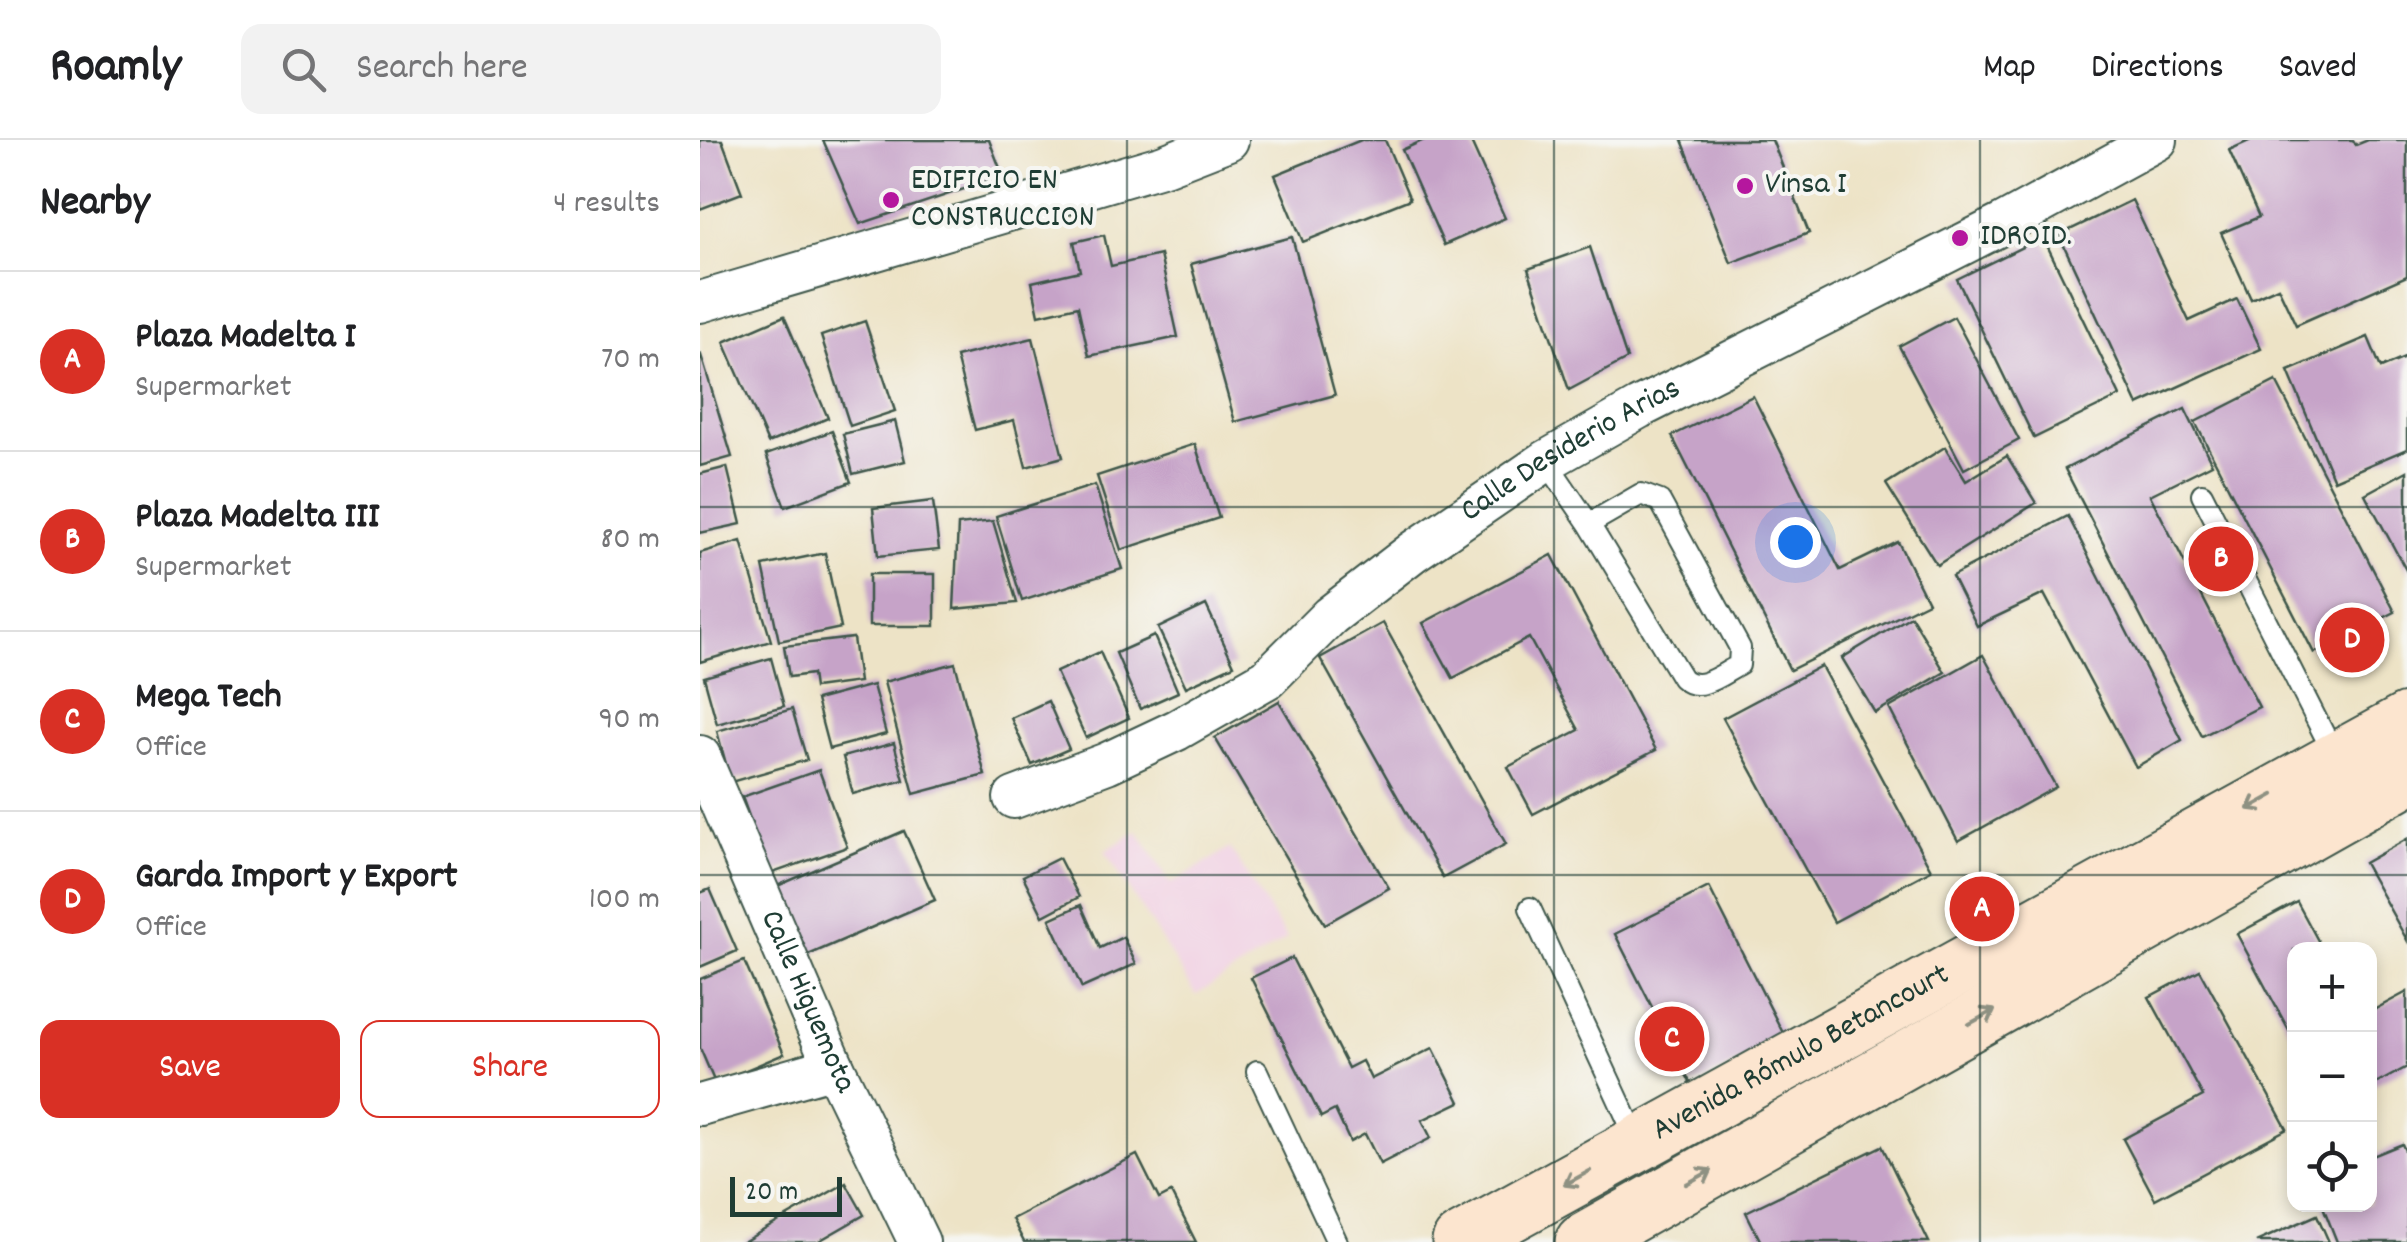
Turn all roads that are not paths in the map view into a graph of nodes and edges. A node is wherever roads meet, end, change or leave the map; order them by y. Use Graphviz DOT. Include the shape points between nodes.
graph roads {
  1 [pos="1228,140"];
  2 [pos="2157,140"];
  3 [pos="700,302"];
  4 [pos="1546,461"];
  5 [pos="2202,494"];
  6 [pos="1589,524"];
  7 [pos="2407,721"];
  8 [pos="700,756"];
  9 [pos="2337,760"];
  10 [pos="2407,776"];
  11 [pos="1014,798"];
  12 [pos="1530,908"];
  13 [pos="834,1067"];
  14 [pos="1257,1071"];
  15 [pos="700,1106"];
  16 [pos="1639,1144"];
  17 [pos="919,1242"];
  18 [pos="1337,1242"];
  19 [pos="1460,1242"];
  20 [pos="1584,1242"];
  1 -- 3 [label="street" via="1164,165"];
  2 -- 4 [label="street, Calle Desiderio Arias"];
  4 -- 6 [label="lane"];
  4 -- 11 [label="street, Calle Desiderio Arias" via="1330,616 1268,678 1107,764"];
  5 -- 9 [label="lane"];
  6 -- 6 [label="lane" via="1688,684 1739,665 1740,648 1660,501 1641,494"];
  7 -- 9 [label="main road, Avenida Rómulo Betancourt"];
  8 -- 13 [label="street, Calle Higuemota"];
  9 -- 16 [label="main road, Avenida Rómulo Betancourt, one-way"];
  20 -- 10 [label="main road, Avenida Rómulo Betancourt, one-way"];
  12 -- 16 [label="lane"];
  13 -- 15 [label="street"];
  13 -- 17 [label="street, Calle Higuemota"];
  14 -- 18 [label="lane"];
  16 -- 19 [label="main road, Avenida Rómulo Betancourt, one-way"];
}
